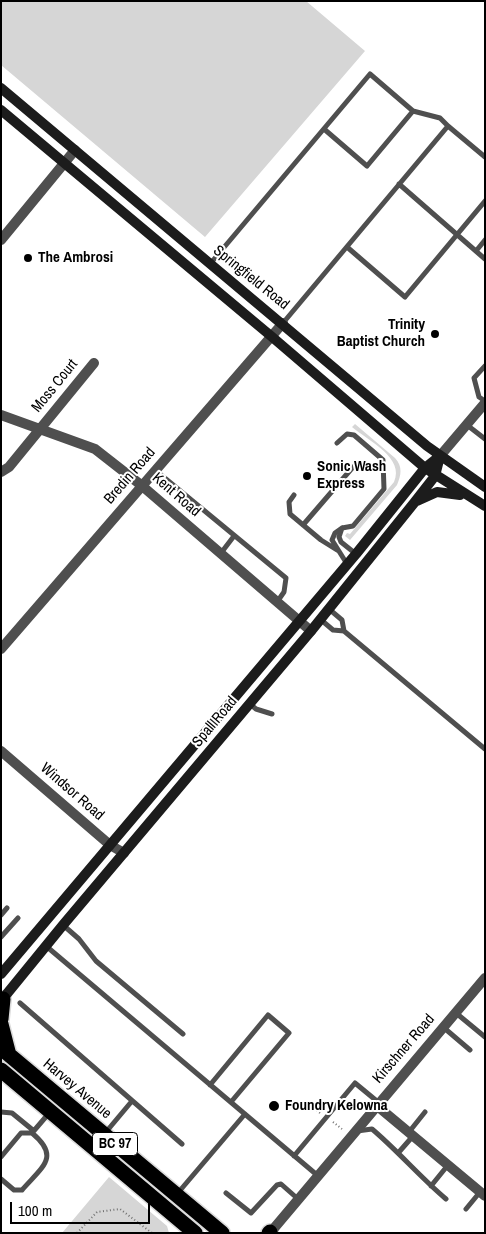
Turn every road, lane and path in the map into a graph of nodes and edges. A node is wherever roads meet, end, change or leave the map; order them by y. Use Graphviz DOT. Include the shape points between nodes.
graph roads {
  1 [pos="1,88"];
  2 [pos="1,110"];
  3 [pos="413,111"];
  4 [pos="448,126"];
  5 [pos="324,129"];
  6 [pos="75,150"];
  7 [pos="485,157"];
  8 [pos="64,163"];
  9 [pos="399,184"];
  10 [pos="485,201"];
  11 [pos="457,235"];
  12 [pos="1,240"];
  13 [pos="485,240"];
  14 [pos="347,247"];
  15 [pos="476,251"];
  16 [pos="485,259"];
  17 [pos="210,264"];
  18 [pos="283,322"];
  19 [pos="271,336"];
  20 [pos="94,362"];
  21 [pos="485,366"];
  22 [pos="485,402"];
  23 [pos="1,415"];
  24 [pos="467,424"];
  25 [pos="40,428"];
  26 [pos="485,439"];
  27 [pos="337,443"];
  28 [pos="440,456"];
  29 [pos="353,467"];
  30 [pos="425,468"];
  31 [pos="155,470"];
  32 [pos="1,472"];
  33 [pos="435,476"];
  34 [pos="142,485"];
  35 [pos="485,487"];
  36 [pos="294,495"];
  37 [pos="465,495"];
  38 [pos="414,503"];
  39 [pos="485,506"];
  40 [pos="303,525"];
  41 [pos="342,528"];
  42 [pos="234,536"];
  43 [pos="337,550"];
  44 [pos="221,554"];
  45 [pos="356,554"];
  46 [pos="347,564"];
  47 [pos="277,602"];
  48 [pos="329,609"];
  49 [pos="320,619"];
  50 [pos="299,621"];
  51 [pos="344,630"];
  52 [pos="310,631"];
  53 [pos="1,649"];
  54 [pos="250,704"];
  55 [pos="272,714"];
  56 [pos="485,749"];
  57 [pos="1,751"];
  58 [pos="110,845"];
  59 [pos="124,853"];
  60 [pos="7,908"];
  61 [pos="1,915"];
  62 [pos="18,918"];
  63 [pos="63,925"];
  64 [pos="1,938"];
  65 [pos="46,946"];
  66 [pos="1,974"];
  67 [pos="485,978"];
  68 [pos="2,1000"];
  69 [pos="20,1003"];
  70 [pos="456,1012"];
  71 [pos="1,1019"];
  72 [pos="1,1024"];
  73 [pos="443,1027"];
  74 [pos="183,1034"];
  75 [pos="485,1037"];
  76 [pos="470,1050"];
  77 [pos="5,1051"];
  78 [pos="4,1075"];
  79 [pos="210,1084"];
  80 [pos="132,1101"];
  81 [pos="231,1102"];
  82 [pos="308,1104"];
  83 [pos="377,1104"];
  84 [pos="50,1111"];
  85 [pos="1,1112"];
  86 [pos="425,1112"];
  87 [pos="245,1114"];
  88 [pos="321,1114"];
  89 [pos="333,1122"];
  90 [pos="342,1129"];
  91 [pos="354,1131"];
  92 [pos="33,1132"];
  93 [pos="411,1134"];
  94 [pos="104,1135"];
  95 [pos="182,1144"];
  96 [pos="399,1152"];
  97 [pos="294,1156"];
  98 [pos="1,1158"];
  99 [pos="448,1165"];
  100 [pos="317,1175"];
  101 [pos="1,1179"];
  102 [pos="431,1186"];
  103 [pos="226,1193"];
  104 [pos="482,1194"];
  105 [pos="176,1196"];
  106 [pos="298,1199"];
  107 [pos="446,1199"];
  108 [pos="466,1209"];
  109 [pos="77,1233"];
  110 [pos="152,1233"];
  111 [pos="195,1233"];
  112 [pos="222,1233"];
  113 [pos="270,1233"];
  1 -- 6 [label="main road, Springfield Road"];
  2 -- 8 [label="main road, Springfield Road"];
  3 -- 4 [label="lane" via="440,118"];
  3 -- 5 [label="lane" via="370,74"];
  3 -- 5 [label="lane" via="367,166"];
  4 -- 7 [label="lane"];
  4 -- 9 [label="lane"];
  5 -- 17 [label="lane"];
  6 -- 8 [label="street"];
  6 -- 17 [label="main road, Springfield Road"];
  8 -- 12 [label="street"];
  8 -- 19 [label="main road, Springfield Road"];
  9 -- 11 [label="lane"];
  9 -- 14 [label="lane"];
  10 -- 11 [label="lane"];
  11 -- 14 [label="lane" via="406,296"];
  11 -- 15 [label="lane"];
  13 -- 15 [label="lane"];
  14 -- 18 [label="lane"];
  15 -- 16 [label="lane"];
  17 -- 18 [label="main road, Springfield Road"];
  18 -- 19 [label="street, Bredin Road"];
  18 -- 28 [label="main road, Springfield Road"];
  19 -- 30 [label="main road, Springfield Road"];
  19 -- 31 [label="street, Bredin Road"];
  20 -- 25 [label="street, Moss Court"];
  21 -- 22 [label="lane" via="474,378 479,397"];
  22 -- 24 [label="street, Spall Road"];
  23 -- 25 [label="street, Kent Road"];
  24 -- 26 [label="lane"];
  24 -- 28 [label="street, Spall Road"];
  25 -- 32 [label="street, Moss Court"];
  25 -- 34 [label="street, Kent Road" via="95,449"];
  27 -- 41 [label="lane" via="347,434 354,435 380,457 383,465 384,489 353,526"];
  28 -- 30 [label="main road, Spall Road"];
  28 -- 33 [label="main road, Spall Road"];
  28 -- 35 [label="main road, Springfield Road"];
  29 -- 40 [label="lane"];
  30 -- 33 [label="main road, Springfield Road"];
  30 -- 45 [label="main road, Spall Road"];
  31 -- 34 [label="street, Bredin Road"];
  31 -- 42 [label="lane"];
  33 -- 37 [label="main road, Springfield Road"];
  33 -- 38 [label="main road, Spall Road"];
  34 -- 44 [label="street, Kent Road"];
  34 -- 53 [label="street, Bredin Road"];
  36 -- 40 [label="lane" via="288,502 290,514"];
  37 -- 38 [label="main road" via="437,492"];
  37 -- 39 [label="main road, Springfield Road"];
  38 -- 48 [label="main road, Spall Road"];
  40 -- 43 [label="lane"];
  41 -- 43 [label="lane" via="332,540"];
  41 -- 45 [label="lane" via="338,537"];
  42 -- 44 [label="lane"];
  42 -- 47 [label="lane" via="286,578 284,592"];
  43 -- 46 [label="lane"];
  44 -- 47 [label="street, Kent Road"];
  45 -- 46 [label="main road, Spall Road"];
  46 -- 50 [label="main road, Spall Road"];
  47 -- 50 [label="street, Kent Road"];
  48 -- 49 [label="main road, Spall Road"];
  48 -- 51 [label="lane" via="342,620"];
  49 -- 51 [label="lane" via="333,630"];
  49 -- 52 [label="main road, Spall Road"];
  50 -- 52 [label="street, Kent Road"];
  50 -- 58 [label="main road, Spall Road"];
  51 -- 56 [label="lane"];
  52 -- 54 [label="main road, Spall Road"];
  54 -- 55 [label="lane"];
  54 -- 59 [label="main road, Spall Road"];
  57 -- 58 [label="street, Windsor Road"];
  58 -- 59 [label="street, Windsor Road"];
  58 -- 66 [label="main road, Spall Road"];
  59 -- 63 [label="main road, Spall Road"];
  60 -- 61 [label="lane"];
  62 -- 64 [label="lane"];
  63 -- 65 [label="main road, Spall Road"];
  63 -- 74 [label="lane" via="80,939 96,961"];
  65 -- 68 [label="main road, Spall Road"];
  65 -- 79 [label="lane"];
  67 -- 70 [label="street, Kirschner Road"];
  68 -- 71 [label="highway"];
  69 -- 80 [label="lane"];
  70 -- 73 [label="street, Kirschner Road"];
  70 -- 75 [label="lane"];
  72 -- 77 [label="highway"];
  73 -- 76 [label="lane"];
  73 -- 83 [label="street, Kirschner Road"];
  77 -- 94 [label="highway, Harvey Avenue / BC 97"];
  78 -- 84 [label="highway, BC 97"];
  79 -- 81 [label="lane"];
  79 -- 81 [label="lane" via="268,1015 289,1032"];
  80 -- 94 [label="lane"];
  80 -- 95 [label="lane"];
  81 -- 87 [label="lane"];
  82 -- 88 [label="path"];
  83 -- 91 [label="street, Kirschner Road"];
  83 -- 93 [label="street"];
  83 -- 97 [label="lane" via="355,1083"];
  84 -- 92 [label="lane"];
  84 -- 111 [label="highway, BC 97"];
  85 -- 92 [label="lane" via="12,1112"];
  86 -- 93 [label="lane"];
  87 -- 97 [label="lane"];
  87 -- 105 [label="lane"];
  89 -- 90 [label="path"];
  91 -- 96 [label="lane" via="372,1129"];
  91 -- 100 [label="street, Kirschner Road"];
  92 -- 98 [label="lane" via="21,1134"];
  92 -- 101 [label="lane" via="48,1150 47,1160 22,1190 14,1190"];
  93 -- 96 [label="lane"];
  93 -- 99 [label="street"];
  94 -- 105 [label="highway, Harvey Avenue / BC 97"];
  96 -- 102 [label="lane"];
  97 -- 100 [label="lane"];
  99 -- 102 [label="lane"];
  99 -- 104 [label="street"];
  100 -- 106 [label="street, Kirschner Road"];
  102 -- 107 [label="lane"];
  103 -- 106 [label="lane" via="250,1212 280,1184"];
  104 -- 108 [label="lane"];
  105 -- 112 [label="highway, Harvey Avenue / BC 97"];
  106 -- 113 [label="street, Kirschner Road"];
  109 -- 110 [label="path" via="97,1212 120,1209"];
}
